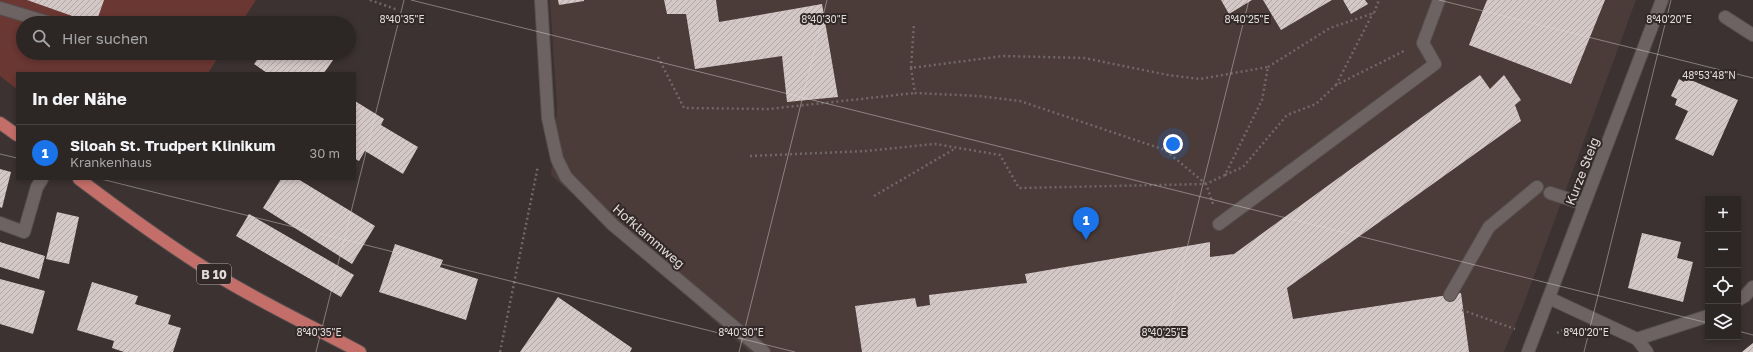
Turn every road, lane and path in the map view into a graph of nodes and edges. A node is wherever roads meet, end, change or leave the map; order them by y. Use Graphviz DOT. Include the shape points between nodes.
graph roads {
  1 [pos="370,0"];
  2 [pos="541,0"];
  3 [pos="1379,0"];
  4 [pos="1439,0"];
  5 [pos="1662,0"];
  6 [pos="0,8"];
  7 [pos="398,10"];
  8 [pos="1374,13"];
  9 [pos="27,16"];
  10 [pos="1725,17"];
  11 [pos="914,22"];
  12 [pos="1753,35"];
  13 [pos="1423,43"];
  14 [pos="658,57"];
  15 [pos="1268,67"];
  16 [pos="911,68"];
  17 [pos="1336,85"];
  18 [pos="915,93"];
  19 [pos="0,123"];
  20 [pos="16,134"];
  21 [pos="956,148"];
  22 [pos="750,156"];
  23 [pos="540,159"];
  24 [pos="1225,175"];
  25 [pos="41,180"];
  26 [pos="80,180"];
  27 [pos="1206,184"];
  28 [pos="1537,187"];
  29 [pos="1550,193"];
  30 [pos="874,196"];
  31 [pos="1584,204"];
  32 [pos="0,223"];
  33 [pos="1220,224"];
  34 [pos="1753,287"];
  35 [pos="1450,295"];
  36 [pos="1549,298"];
  37 [pos="1741,298"];
  38 [pos="1458,308"];
  39 [pos="1705,317"];
  40 [pos="1513,328"];
  41 [pos="1636,339"];
  42 [pos="360,352"];
  43 [pos="500,352"];
  44 [pos="764,352"];
  45 [pos="1528,352"];
  46 [pos="1647,352"];
  1 -- 7 [label="path"];
  2 -- 44 [label="main road, Hofklammweg" via="548,118 557,159 566,177 613,225"];
  3 -- 8 [label="path"];
  4 -- 13 [label="main road"];
  5 -- 31 [label="main road, Kurze Steig"];
  6 -- 9 [label="main road"];
  8 -- 15 [label="path" via="1330,28"];
  8 -- 17 [label="path"];
  10 -- 12 [label="main road"];
  11 -- 16 [label="path"];
  13 -- 17 [label="path"];
  13 -- 33 [label="main road" via="1434,64"];
  14 -- 18 [label="path" via="684,108 769,109"];
  15 -- 16 [label="path" via="1200,78 1168,75 1084,58 1003,56"];
  15 -- 24 [label="path" via="1262,100"];
  16 -- 18 [label="path"];
  17 -- 24 [label="path" via="1316,104 1287,115 1243,167"];
  18 -- 27 [label="path" via="1020,101 1165,150"];
  19 -- 20 [label="main road"];
  21 -- 22 [label="path" via="935,144 866,151"];
  21 -- 27 [label="path" via="1000,155 1019,188"];
  21 -- 30 [label="path"];
  23 -- 43 [label="path"];
  24 -- 27 [label="path"];
  25 -- 32 [label="main road" via="36,187 24,232"];
  26 -- 42 [label="main road, B 10" via="218,276"];
  27 -- 33 [label="path"];
  28 -- 35 [label="main road" via="1489,227"];
  29 -- 31 [label="main road"];
  31 -- 36 [label="main road, Kurze Steig"];
  34 -- 37 [label="main road"];
  36 -- 41 [label="main road"];
  36 -- 45 [label="main road, Kurze Steig"];
  38 -- 40 [label="path"];
  39 -- 41 [label="main road"];
  41 -- 46 [label="main road"];
}
